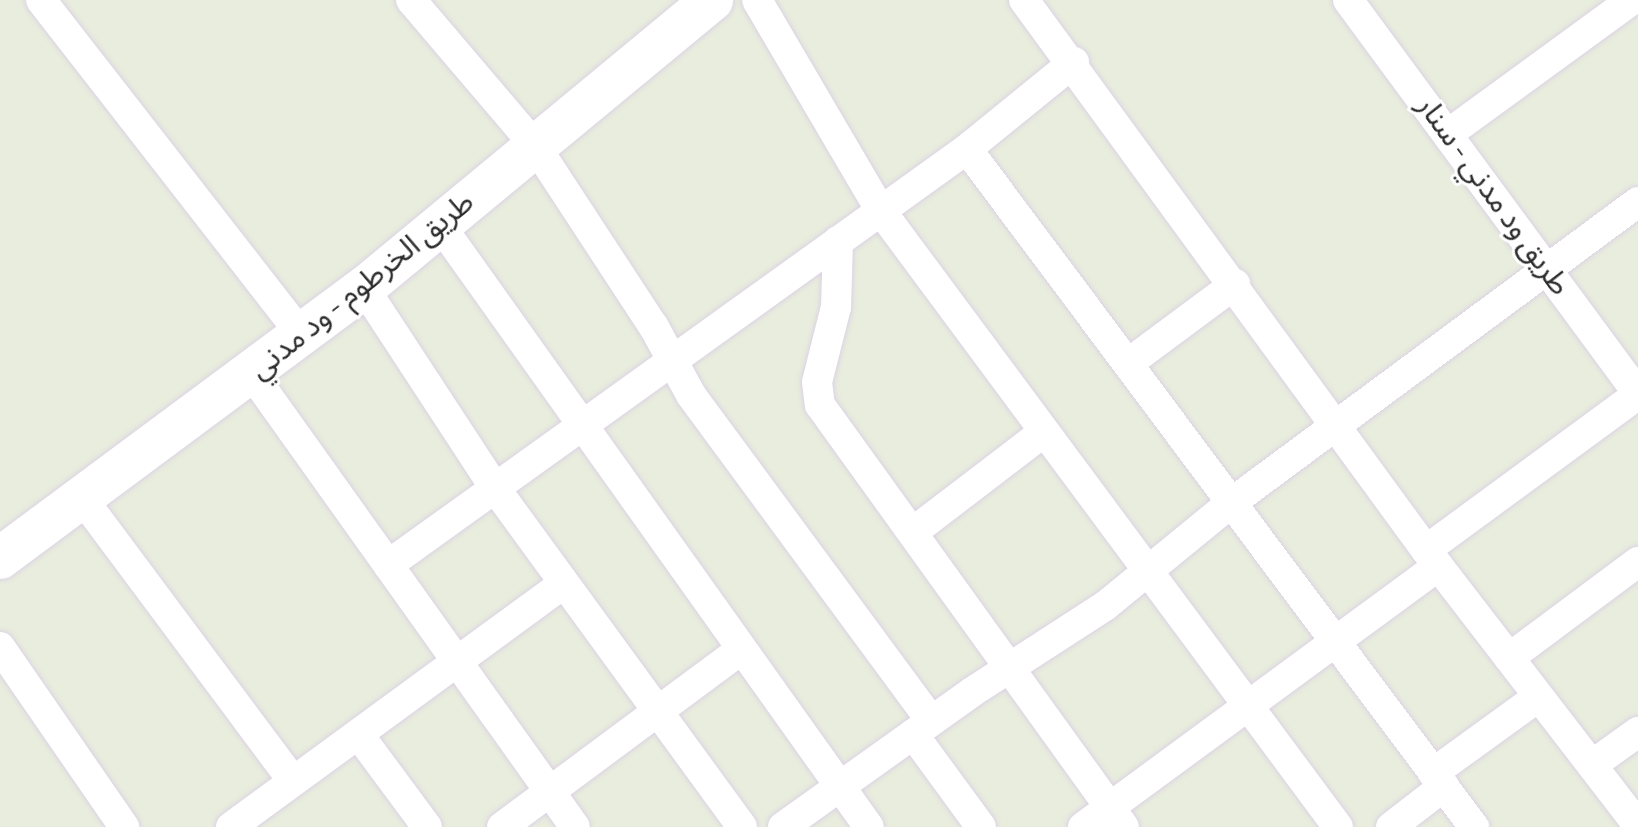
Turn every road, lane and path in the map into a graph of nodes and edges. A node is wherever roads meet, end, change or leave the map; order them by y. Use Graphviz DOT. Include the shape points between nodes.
graph roads {
  1 [pos="41,0"];
  2 [pos="411,0"];
  3 [pos="757,0"];
  4 [pos="1024,0"];
  5 [pos="1348,0"];
  6 [pos="1631,0"];
  7 [pos="701,3"];
  8 [pos="1638,9"];
  9 [pos="1074,62"];
  10 [pos="1448,134"];
  11 [pos="536,147"];
  12 [pos="967,149"];
  13 [pos="1638,202"];
  14 [pos="881,211"];
  15 [pos="440,225"];
  16 [pos="838,241"];
  17 [pos="1548,270"];
  18 [pos="1235,284"];
  19 [pos="364,288"];
  20 [pos="303,336"];
  21 [pos="670,359"];
  22 [pos="1130,362"];
  23 [pos="252,374"];
  24 [pos="1638,393"];
  25 [pos="582,423"];
  26 [pos="1337,426"];
  27 [pos="1044,432"];
  28 [pos="495,488"];
  29 [pos="82,498"];
  30 [pos="1231,503"];
  31 [pos="913,532"];
  32 [pos="0,558"];
  33 [pos="1432,558"];
  34 [pos="1638,562"];
  35 [pos="388,565"];
  36 [pos="1145,570"];
  37 [pos="563,584"];
  38 [pos="1339,643"];
  39 [pos="0,647"];
  40 [pos="740,650"];
  41 [pos="1509,658"];
  42 [pos="459,664"];
  43 [pos="1012,666"];
  44 [pos="1538,697"];
  45 [pos="1248,707"];
  46 [pos="655,711"];
  47 [pos="922,727"];
  48 [pos="1638,732"];
  49 [pos="359,735"];
  50 [pos="1592,765"];
  51 [pos="1439,780"];
  52 [pos="293,781"];
  53 [pos="839,787"];
  54 [pos="549,792"];
  55 [pos="1118,818"];
  56 [pos="1638,825"];
  57 [pos="124,827"];
  58 [pos="231,827"];
  59 [pos="427,827"];
  60 [pos="502,827"];
  61 [pos="575,827"];
  62 [pos="742,827"];
  63 [pos="783,827"];
  64 [pos="869,827"];
  65 [pos="981,827"];
  66 [pos="1083,827"];
  67 [pos="1338,827"];
  68 [pos="1391,827"];
  69 [pos="1474,827"];
  1 -- 20 [label="street" via="194,203"];
  2 -- 11 [label="street"];
  3 -- 14 [label="street"];
  4 -- 9 [label="street"];
  5 -- 10 [label="street, طريق ود مدني - سنار"];
  6 -- 8 [label="street"];
  6 -- 10 [label="street"];
  7 -- 11 [label="street, طريق الخرطوم - ود مدني"];
  9 -- 12 [label="street"];
  9 -- 18 [label="street"];
  10 -- 17 [label="street, طريق ود مدني - سنار"];
  11 -- 15 [label="street, طريق الخرطوم - ود مدني"];
  11 -- 21 [label="street"];
  12 -- 14 [label="street"];
  12 -- 22 [label="street"];
  13 -- 17 [label="street"];
  14 -- 16 [label="street"];
  14 -- 27 [label="street"];
  15 -- 19 [label="street, طريق الخرطوم - ود مدني"];
  15 -- 25 [label="street"];
  16 -- 21 [label="street"];
  16 -- 31 [label="street" via="836,307 817,394"];
  17 -- 24 [label="street, طريق ود مدني - سنار"];
  17 -- 26 [label="street"];
  18 -- 22 [label="street"];
  18 -- 26 [label="street"];
  19 -- 20 [label="street, طريق الخرطوم - ود مدني"];
  19 -- 28 [label="street"];
  20 -- 23 [label="street, طريق الخرطوم - ود مدني"];
  21 -- 25 [label="street"];
  21 -- 47 [label="street"];
  22 -- 30 [label="street"];
  23 -- 29 [label="street, طريق الخرطوم - ود مدني"];
  23 -- 35 [label="street"];
  24 -- 33 [label="street"];
  25 -- 28 [label="street"];
  25 -- 40 [label="street"];
  26 -- 30 [label="street"];
  26 -- 33 [label="street"];
  27 -- 31 [label="street"];
  27 -- 36 [label="street"];
  28 -- 35 [label="street"];
  28 -- 37 [label="street"];
  29 -- 32 [label="street, طريق الخرطوم - ود مدني"];
  29 -- 52 [label="street"];
  30 -- 36 [label="street"];
  30 -- 38 [label="street"];
  31 -- 43 [label="street"];
  33 -- 38 [label="street"];
  33 -- 41 [label="street"];
  34 -- 41 [label="street"];
  35 -- 42 [label="street"];
  36 -- 43 [label="street" via="1056,641"];
  36 -- 45 [label="street"];
  37 -- 42 [label="street"];
  37 -- 46 [label="street"];
  38 -- 45 [label="street"];
  38 -- 51 [label="street"];
  39 -- 57 [label="street"];
  40 -- 46 [label="street"];
  40 -- 53 [label="street"];
  41 -- 44 [label="street"];
  42 -- 49 [label="street"];
  42 -- 54 [label="street"];
  43 -- 47 [label="street"];
  43 -- 55 [label="street"];
  44 -- 50 [label="street"];
  44 -- 51 [label="street"];
  45 -- 55 [label="street"];
  45 -- 67 [label="street"];
  46 -- 54 [label="street"];
  46 -- 62 [label="street"];
  47 -- 53 [label="street"];
  47 -- 65 [label="street"];
  48 -- 50 [label="street"];
  49 -- 52 [label="street"];
  49 -- 59 [label="street"];
  50 -- 56 [label="street"];
  51 -- 68 [label="street"];
  51 -- 69 [label="street"];
  52 -- 58 [label="street"];
  53 -- 63 [label="street"];
  53 -- 64 [label="street"];
  54 -- 60 [label="street"];
  54 -- 61 [label="street"];
  55 -- 66 [label="street"];
}
